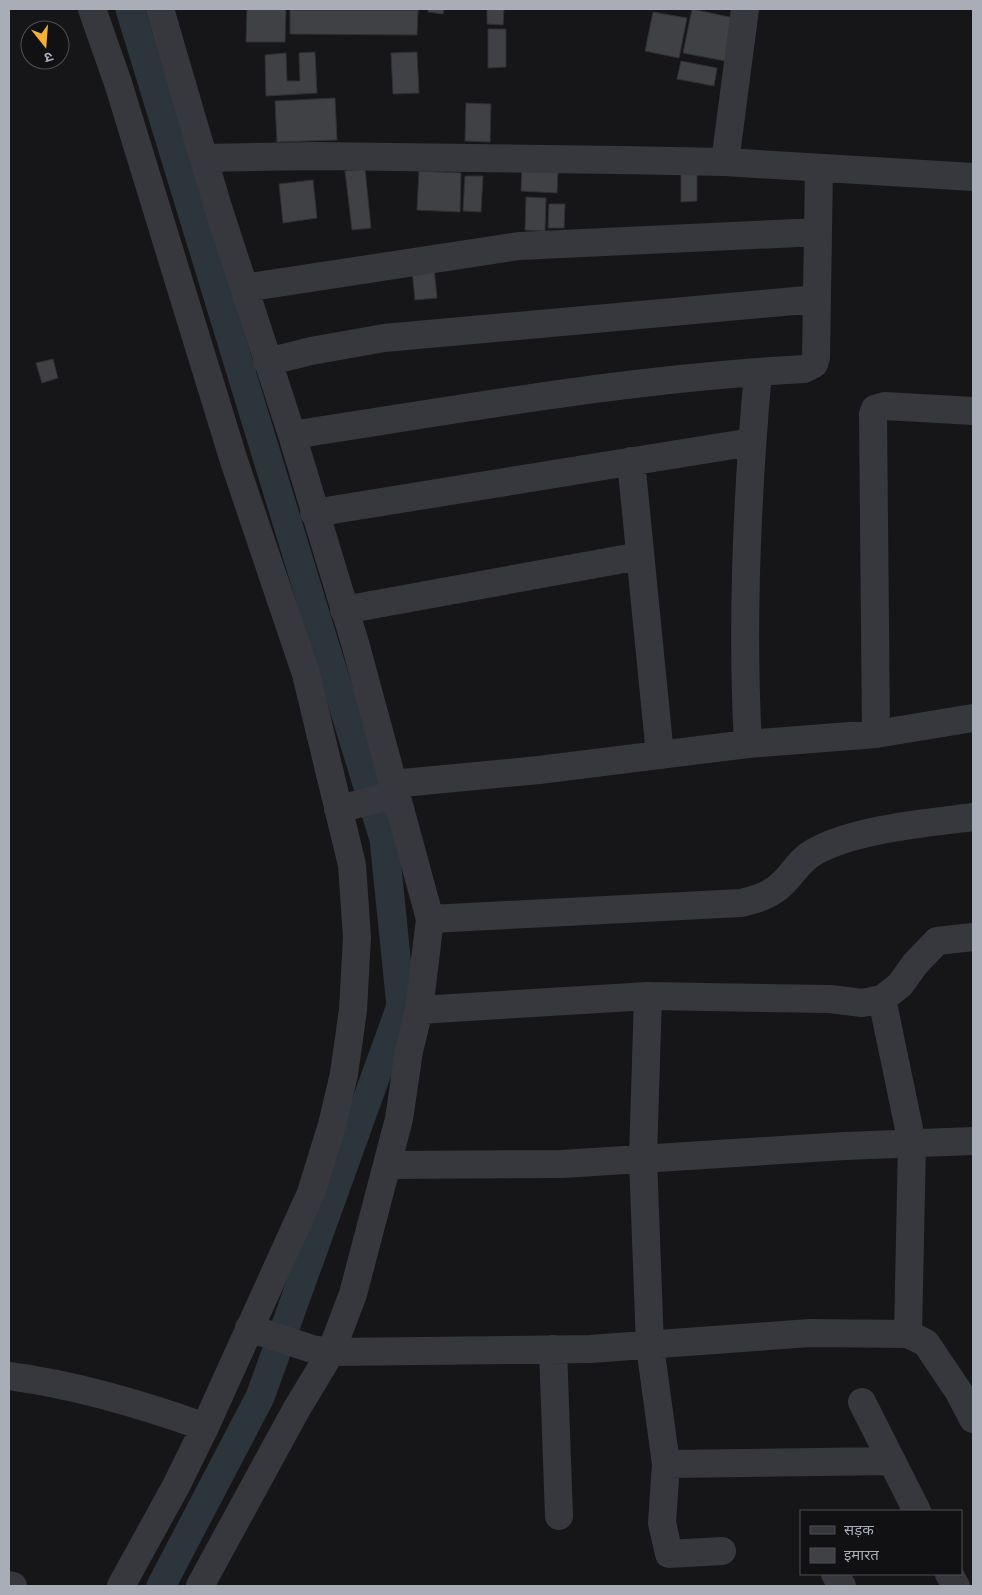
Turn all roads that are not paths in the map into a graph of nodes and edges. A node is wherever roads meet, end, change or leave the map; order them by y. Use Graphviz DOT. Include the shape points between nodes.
graph roads {
  1 [pos="92,9"];
  2 [pos="160,9"];
  3 [pos="745,9"];
  4 [pos="203,158"];
  5 [pos="725,162"];
  6 [pos="819,169"];
  7 [pos="973,178"];
  8 [pos="818,232"];
  9 [pos="244,288"];
  10 [pos="817,299"];
  11 [pos="267,362"];
  12 [pos="758,372"];
  13 [pos="973,411"];
  14 [pos="292,436"];
  15 [pos="752,442"];
  16 [pos="631,461"];
  17 [pos="314,513"];
  18 [pos="640,556"];
  19 [pos="344,610"];
  20 [pos="973,718"];
  21 [pos="876,734"];
  22 [pos="748,744"];
  23 [pos="660,755"];
  24 [pos="373,798"];
  25 [pos="973,817"];
  26 [pos="430,919"];
  27 [pos="973,937"];
  28 [pos="648,996"];
  29 [pos="882,999"];
  30 [pos="419,1010"];
  31 [pos="973,1141"];
  32 [pos="912,1143"];
  33 [pos="644,1158"];
  34 [pos="388,1165"];
  35 [pos="259,1331"];
  36 [pos="908,1334"];
  37 [pos="650,1346"];
  38 [pos="553,1349"];
  39 [pos="322,1351"];
  40 [pos="9,1376"];
  41 [pos="862,1402"];
  42 [pos="973,1419"];
  43 [pos="205,1427"];
  44 [pos="892,1461"];
  45 [pos="666,1464"];
  46 [pos="916,1510"];
  47 [pos="559,1516"];
  48 [pos="722,1551"];
  49 [pos="836,1575"];
  50 [pos="206,1584"];
  51 [pos="9,1585"];
  52 [pos="13,1586"];
  53 [pos="121,1586"];
  54 [pos="842,1586"];
  1 -- 24 [label="street" via="118,83 234,461 306,674"];
  2 -- 4 [label="street"];
  3 -- 5 [label="street"];
  4 -- 5 [label="street" via="483,157"];
  4 -- 9 [label="street"];
  5 -- 6 [label="street"];
  6 -- 7 [label="street"];
  6 -- 8 [label="street"];
  8 -- 9 [label="street" via="519,246"];
  8 -- 10 [label="street"];
  9 -- 11 [label="street"];
  10 -- 11 [label="street" via="384,338"];
  10 -- 12 [label="street" via="814,364 804,369"];
  11 -- 14 [label="street"];
  12 -- 14 [label="street" via="572,391"];
  12 -- 15 [label="street"];
  13 -- 21 [label="street" via="885,406 874,409"];
  14 -- 17 [label="street"];
  15 -- 16 [label="street"];
  15 -- 22 [label="street" via="745,588 744,679"];
  16 -- 17 [label="street"];
  16 -- 18 [label="street"];
  17 -- 19 [label="street"];
  18 -- 19 [label="street"];
  18 -- 23 [label="street"];
  19 -- 24 [label="street"];
  20 -- 21 [label="street"];
  21 -- 22 [label="street"];
  22 -- 23 [label="street"];
  23 -- 24 [label="street"];
  24 -- 26 [label="street"];
  24 -- 35 [label="street" via="352,865 357,937 344,1074 311,1192"];
  25 -- 26 [label="street" via="904,826 838,840 799,862 784,882 766,896 740,903"];
  26 -- 30 [label="street"];
  27 -- 29 [label="street" via="937,942 900,985"];
  28 -- 29 [label="street" via="830,999 862,1003"];
  28 -- 30 [label="street"];
  28 -- 33 [label="street"];
  29 -- 32 [label="street"];
  30 -- 34 [label="street"];
  31 -- 32 [label="street"];
  32 -- 33 [label="street"];
  32 -- 36 [label="street"];
  33 -- 34 [label="street" via="562,1164"];
  33 -- 37 [label="street"];
  34 -- 39 [label="street" via="353,1294"];
  35 -- 39 [label="street"];
  35 -- 43 [label="street"];
  36 -- 37 [label="street" via="810,1332"];
  36 -- 42 [label="street" via="926,1343"];
  37 -- 38 [label="street"];
  37 -- 45 [label="street"];
  38 -- 39 [label="street"];
  38 -- 47 [label="street"];
  39 -- 50 [label="street" via="296,1410"];
  40 -- 43 [label="street" via="51,1381 144,1405"];
  41 -- 44 [label="street"];
  43 -- 53 [label="street"];
  44 -- 45 [label="street"];
  44 -- 46 [label="street"];
  45 -- 48 [label="street" via="662,1523 669,1554"];
  49 -- 54 [label="street"];
  51 -- 52 [label="street"];
}
